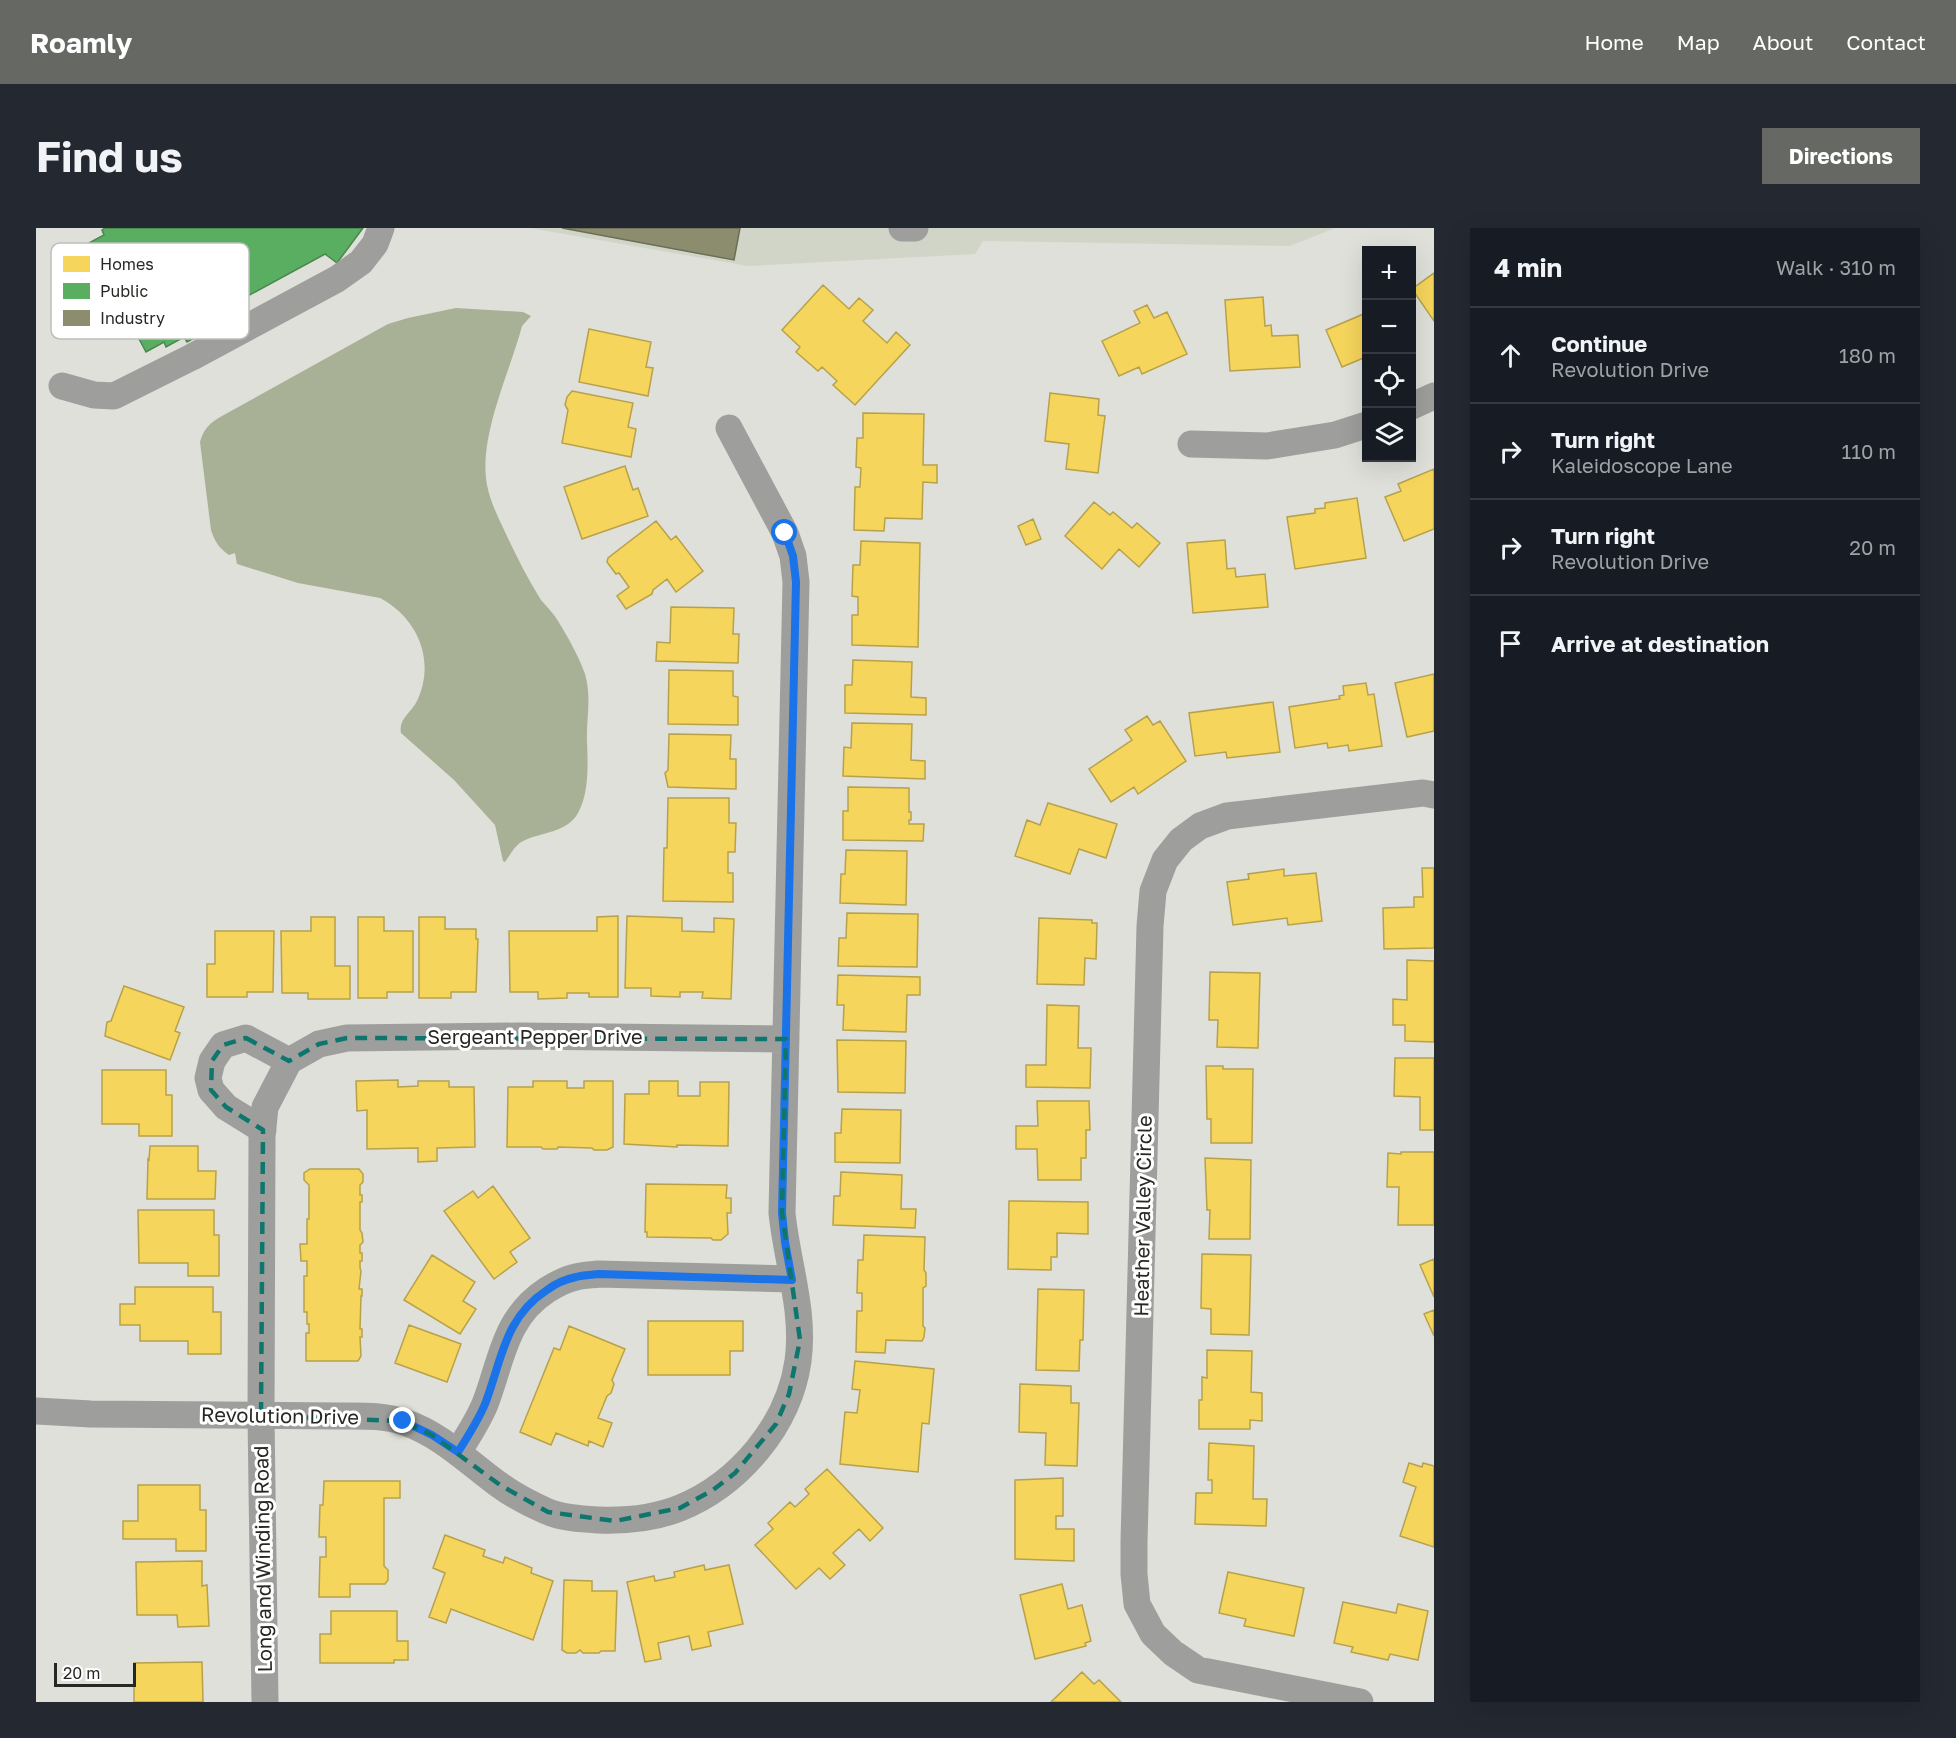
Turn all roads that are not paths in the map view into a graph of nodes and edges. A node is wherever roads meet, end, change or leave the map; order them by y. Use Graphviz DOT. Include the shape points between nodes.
graph roads {
  1 [pos="381,228"];
  2 [pos="902,228"];
  3 [pos="915,228"];
  4 [pos="249,326"];
  5 [pos="225,339"];
  6 [pos="62,386"];
  7 [pos="1434,396"];
  8 [pos="1416,404"];
  9 [pos="1362,426"];
  10 [pos="729,428"];
  11 [pos="1191,444"];
  12 [pos="1434,795"];
  13 [pos="786,1039"];
  14 [pos="289,1061"];
  15 [pos="263,1130"];
  16 [pos="792,1280"];
  17 [pos="36,1411"];
  18 [pos="261,1416"];
  19 [pos="458,1452"];
  20 [pos="265,1702"];
  21 [pos="1360,1702"];
  1 -- 4 [label="street" via="361,262"];
  2 -- 3 [label="street"];
  5 -- 6 [label="street" via="114,396"];
  7 -- 8 [label="street"];
  9 -- 11 [label="street" via="1335,435 1267,446"];
  10 -- 13 [label="street, Revolution Drive" via="785,533 796,582"];
  12 -- 21 [label="street, Heather Valley Circle" via="1423,793 1248,813 1200,826 1181,840 1165,860 1154,891 1150,926 1134,1542 1137,1604 1153,1634 1198,1670"];
  13 -- 14 [label="street, Sergeant Pepper Drive" via="346,1038 319,1044"];
  13 -- 16 [label="street, Revolution Drive" via="782,1213"];
  14 -- 15 [label="street" via="265,1107"];
  14 -- 15 [label="street" via="246,1038 223,1045 212,1061 208,1078 211,1090 226,1107"];
  15 -- 18 [label="street"];
  16 -- 19 [label="street" via="599,1274 555,1285 516,1318 485,1404"];
  16 -- 19 [label="street, Revolution Drive" via="799,1315 799,1348 789,1394 776,1424 735,1473 681,1508 615,1521 548,1512 500,1485"];
  17 -- 18 [label="street, Revolution Drive"];
  18 -- 19 [label="street, Revolution Drive" via="403,1421"];
  18 -- 20 [label="street, Long and Winding Road"];
}
